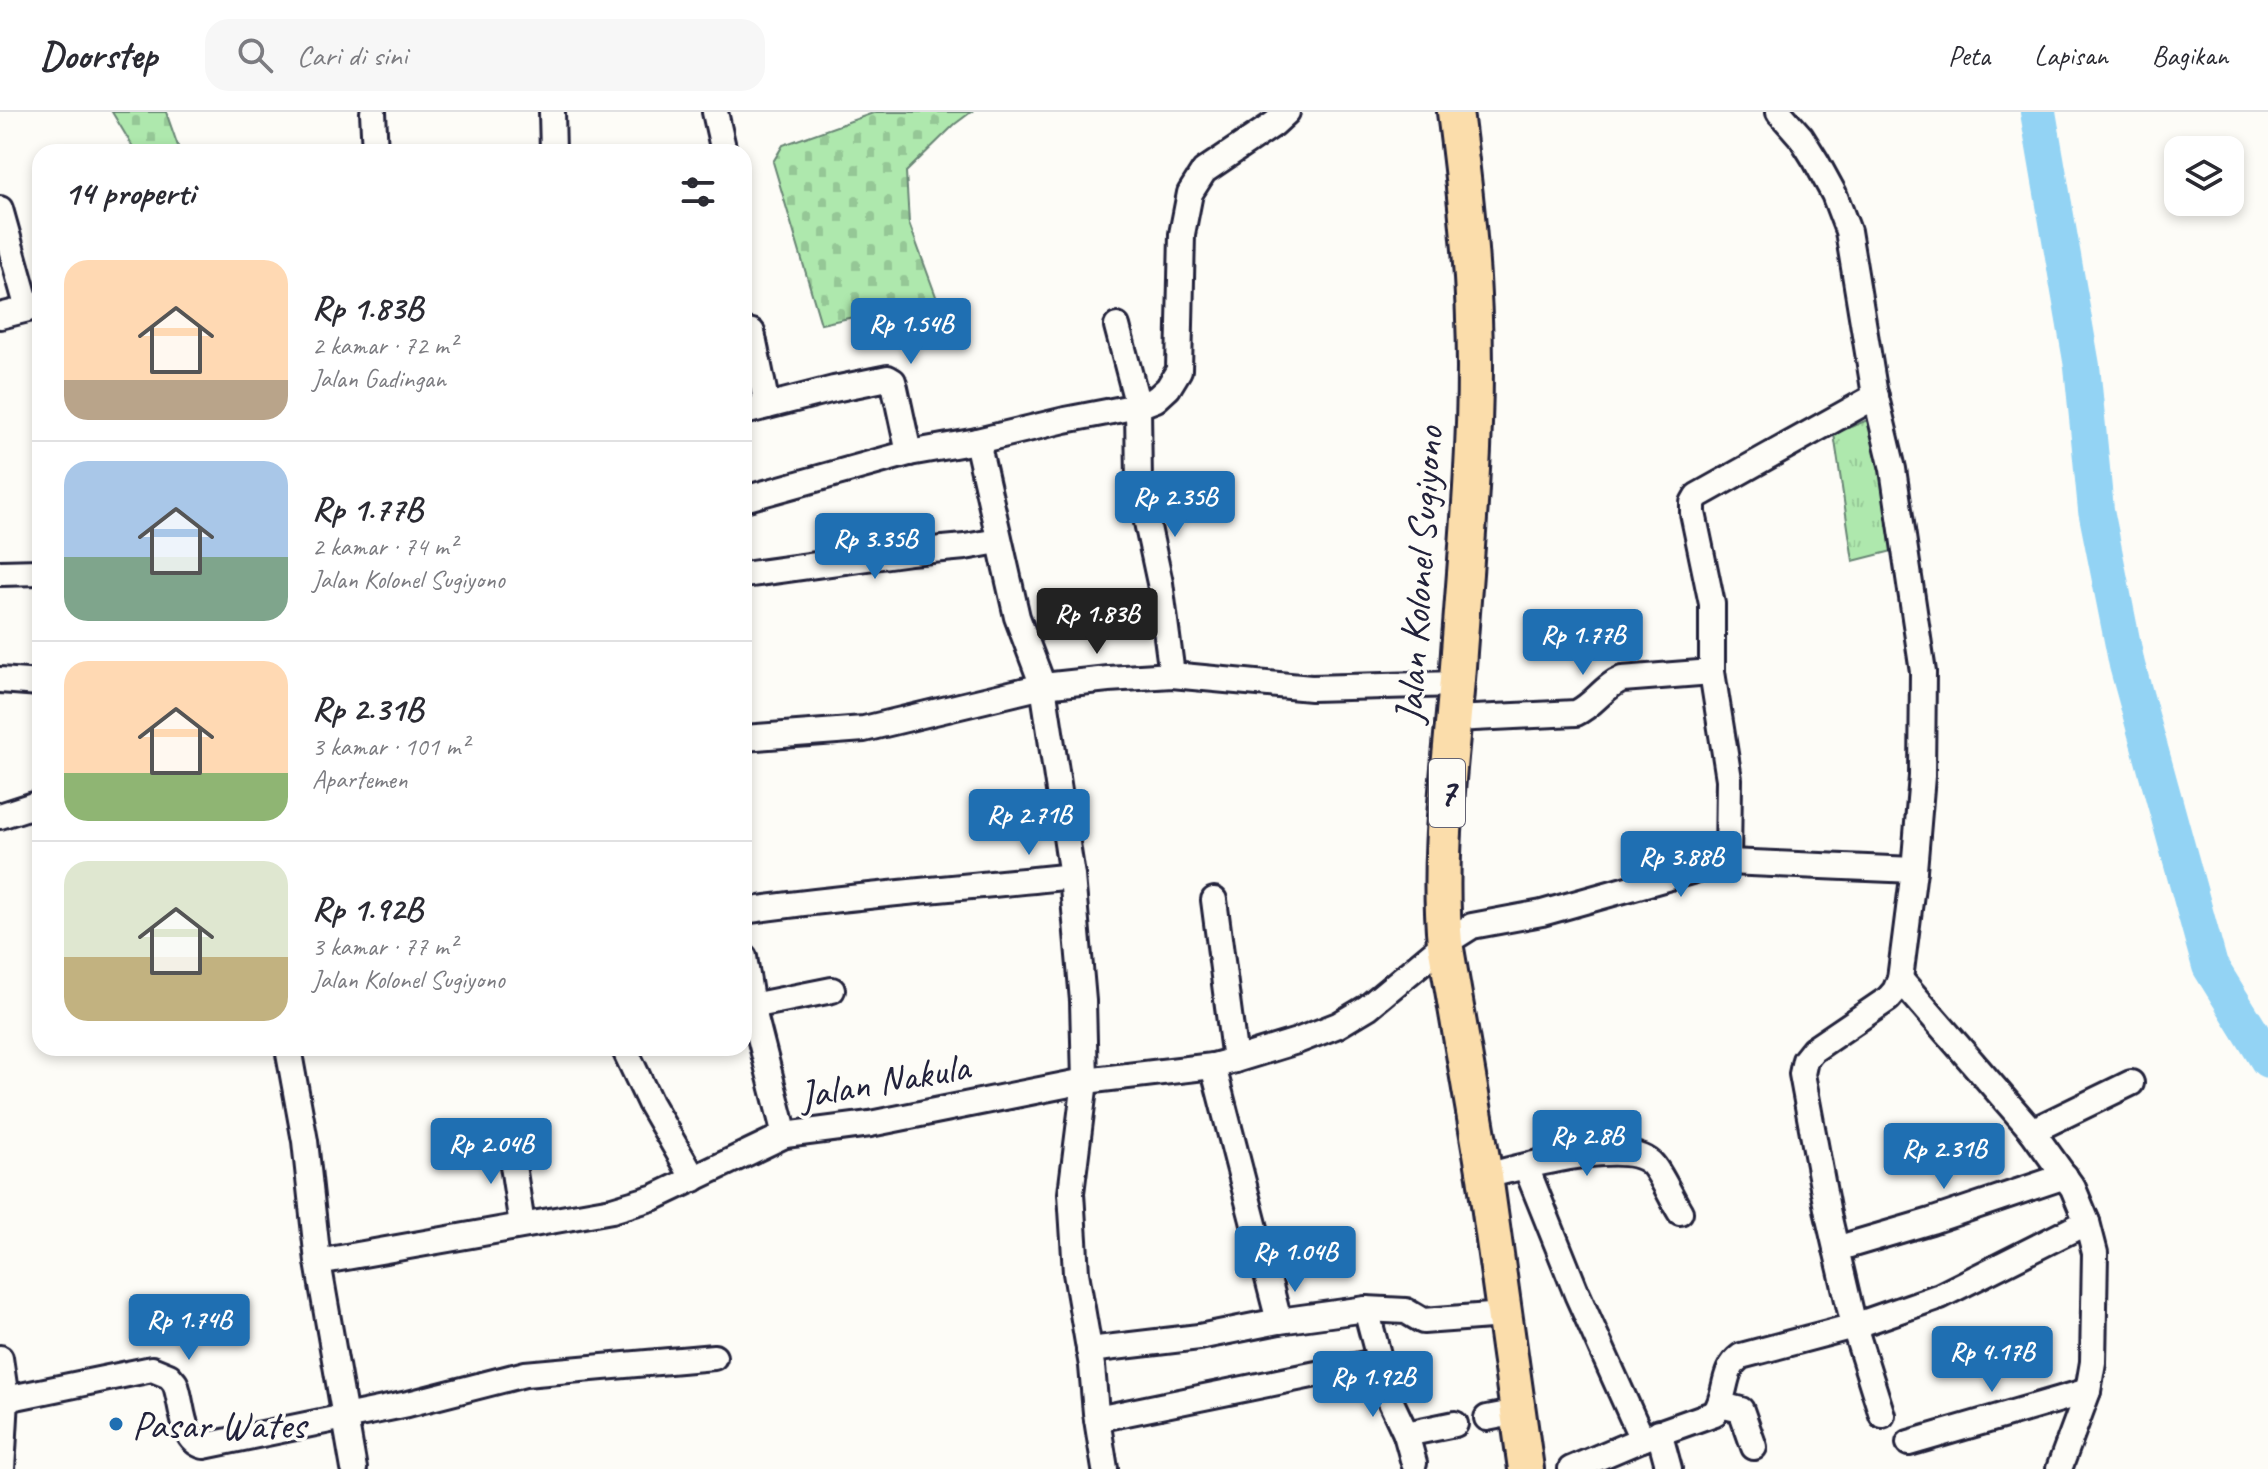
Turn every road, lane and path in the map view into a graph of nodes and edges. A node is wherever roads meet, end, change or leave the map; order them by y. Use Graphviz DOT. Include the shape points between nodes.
graph roads {
  1 [pos="373,112"];
  2 [pos="552,112"];
  3 [pos="715,112"];
  4 [pos="1287,112"];
  5 [pos="1455,112"];
  6 [pos="1779,112"];
  7 [pos="375,144"];
  8 [pos="553,144"];
  9 [pos="722,144"];
  10 [pos="0,209"];
  11 [pos="32,301"];
  12 [pos="32,308"];
  13 [pos="0,316"];
  14 [pos="1117,326"];
  15 [pos="752,332"];
  16 [pos="1876,396"];
  17 [pos="1138,406"];
  18 [pos="755,409"];
  19 [pos="977,441"];
  20 [pos="909,453"];
  21 [pos="752,497"];
  22 [pos="998,541"];
  23 [pos="32,572"];
  24 [pos="0,573"];
  25 [pos="752,574"];
  26 [pos="1712,672"];
  27 [pos="1172,675"];
  28 [pos="0,680"];
  29 [pos="32,682"];
  30 [pos="1457,684"];
  31 [pos="1043,686"];
  32 [pos="1454,719"];
  33 [pos="752,737"];
  34 [pos="32,806"];
  35 [pos="0,816"];
  36 [pos="1728,862"];
  37 [pos="1914,870"];
  38 [pos="1072,876"];
  39 [pos="1214,900"];
  40 [pos="752,910"];
  41 [pos="1445,943"];
  42 [pos="1900,979"];
  43 [pos="832,990"];
  44 [pos="752,1006"];
  45 [pos="289,1056"];
  46 [pos="628,1056"];
  47 [pos="1224,1063"];
  48 [pos="1085,1081"];
  49 [pos="2131,1083"];
  50 [pos="2032,1131"];
  51 [pos="785,1135"];
  52 [pos="509,1139"];
  53 [pos="1526,1167"];
  54 [pos="1485,1176"];
  55 [pos="2065,1176"];
  56 [pos="694,1179"];
  57 [pos="1680,1212"];
  58 [pos="2087,1222"];
  59 [pos="522,1225"];
  60 [pos="1836,1249"];
  61 [pos="318,1262"];
  62 [pos="1366,1309"];
  63 [pos="1504,1315"];
  64 [pos="1279,1321"];
  65 [pos="1854,1326"];
  66 [pos="1089,1350"];
  67 [pos="714,1357"];
  68 [pos="0,1358"];
  69 [pos="1380,1361"];
  70 [pos="2088,1391"];
  71 [pos="6,1399"];
  72 [pos="1721,1405"];
  73 [pos="345,1415"];
  74 [pos="1882,1415"];
  75 [pos="1097,1419"];
  76 [pos="1455,1424"];
  77 [pos="1406,1434"];
  78 [pos="1650,1436"];
  79 [pos="1909,1443"];
  80 [pos="1754,1447"];
  81 [pos="1414,1463"];
  82 [pos="2,1469"];
  83 [pos="354,1469"];
  84 [pos="1105,1469"];
  85 [pos="1526,1469"];
  86 [pos="1571,1469"];
  87 [pos="1669,1469"];
  88 [pos="2059,1469"];
  1 -- 7 [label="street"];
  2 -- 8 [label="street"];
  3 -- 9 [label="street"];
  4 -- 17 [label="street" via="1204,171 1190,193 1182,234 1179,370 1156,399"];
  5 -- 30 [label="highway, Jalan Kolonel Sugiyono / 7" via="1466,195 1475,367"];
  6 -- 16 [label="street" via="1816,161 1848,231"];
  10 -- 11 [label="street"];
  12 -- 13 [label="street"];
  14 -- 17 [label="street"];
  15 -- 18 [label="street"];
  16 -- 26 [label="street" via="1697,496 1693,513 1712,604"];
  16 -- 37 [label="street" via="1893,469 1923,672"];
  17 -- 19 [label="street"];
  17 -- 27 [label="street" via="1139,485"];
  18 -- 20 [label="street" via="888,378 895,388"];
  19 -- 20 [label="street"];
  19 -- 22 [label="street"];
  20 -- 21 [label="street"];
  22 -- 25 [label="street"];
  22 -- 31 [label="street" via="1017,617"];
  23 -- 24 [label="street"];
  26 -- 32 [label="street" via="1622,679 1576,713"];
  26 -- 36 [label="street" via="1729,779"];
  27 -- 30 [label="street" via="1311,688"];
  27 -- 31 [label="street"];
  28 -- 29 [label="street"];
  30 -- 32 [label="highway, Jalan Kolonel Sugiyono / 7"];
  31 -- 33 [label="street" via="864,729"];
  31 -- 38 [label="street"];
  32 -- 41 [label="highway, Jalan Kolonel Sugiyono / 7" via="1442,843"];
  34 -- 35 [label="street"];
  36 -- 37 [label="street, Jalan Nakula"];
  36 -- 41 [label="street, Jalan Nakula" via="1542,913 1472,926"];
  37 -- 42 [label="street"];
  38 -- 40 [label="street"];
  38 -- 48 [label="street"];
  39 -- 47 [label="street"];
  41 -- 47 [label="street, Jalan Nakula" via="1338,1025"];
  41 -- 54 [label="highway, Jalan Kolonel Sugiyono / 7"];
  42 -- 50 [label="street"];
  42 -- 60 [label="street" via="1888,999 1805,1060 1802,1074"];
  43 -- 44 [label="street"];
  44 -- 51 [label="street"];
  45 -- 61 [label="street"];
  46 -- 56 [label="street"];
  47 -- 48 [label="street, Jalan Nakula"];
  47 -- 64 [label="street"];
  48 -- 51 [label="street, Jalan Nakula" via="870,1124"];
  48 -- 66 [label="street" via="1071,1193 1076,1273"];
  49 -- 50 [label="street"];
  50 -- 55 [label="street"];
  51 -- 56 [label="street, Jalan Nakula"];
  52 -- 59 [label="street"];
  53 -- 54 [label="street"];
  53 -- 57 [label="street" via="1588,1154 1642,1157 1653,1165"];
  53 -- 78 [label="street" via="1577,1294"];
  54 -- 63 [label="highway, Jalan Kolonel Sugiyono / 7"];
  55 -- 58 [label="street"];
  55 -- 60 [label="street"];
  56 -- 59 [label="street, Jalan Nakula" via="612,1210"];
  58 -- 65 [label="street" via="1940,1296"];
  58 -- 70 [label="street" via="2095,1253"];
  59 -- 61 [label="street, Jalan Nakula"];
  60 -- 65 [label="street"];
  61 -- 73 [label="street"];
  62 -- 63 [label="street" via="1406,1311 1423,1321"];
  62 -- 64 [label="street"];
  62 -- 69 [label="street"];
  63 -- 85 [label="highway, Jalan Kolonel Sugiyono / 7" via="1502,1415"];
  64 -- 66 [label="street"];
  65 -- 72 [label="street" via="1741,1356 1728,1371"];
  65 -- 74 [label="street"];
  66 -- 75 [label="street"];
  67 -- 73 [label="street" via="525,1374"];
  68 -- 71 [label="street"];
  69 -- 75 [label="street"];
  69 -- 77 [label="street"];
  70 -- 79 [label="street"];
  70 -- 88 [label="street"];
  71 -- 73 [label="street" via="152,1369 175,1383 188,1433 204,1446"];
  71 -- 82 [label="street"];
  72 -- 78 [label="street" via="1715,1413"];
  72 -- 80 [label="street" via="1741,1410"];
  73 -- 83 [label="street"];
  75 -- 84 [label="street"];
  76 -- 77 [label="street"];
  77 -- 81 [label="street"];
  78 -- 86 [label="street"];
  78 -- 87 [label="street"];
}
